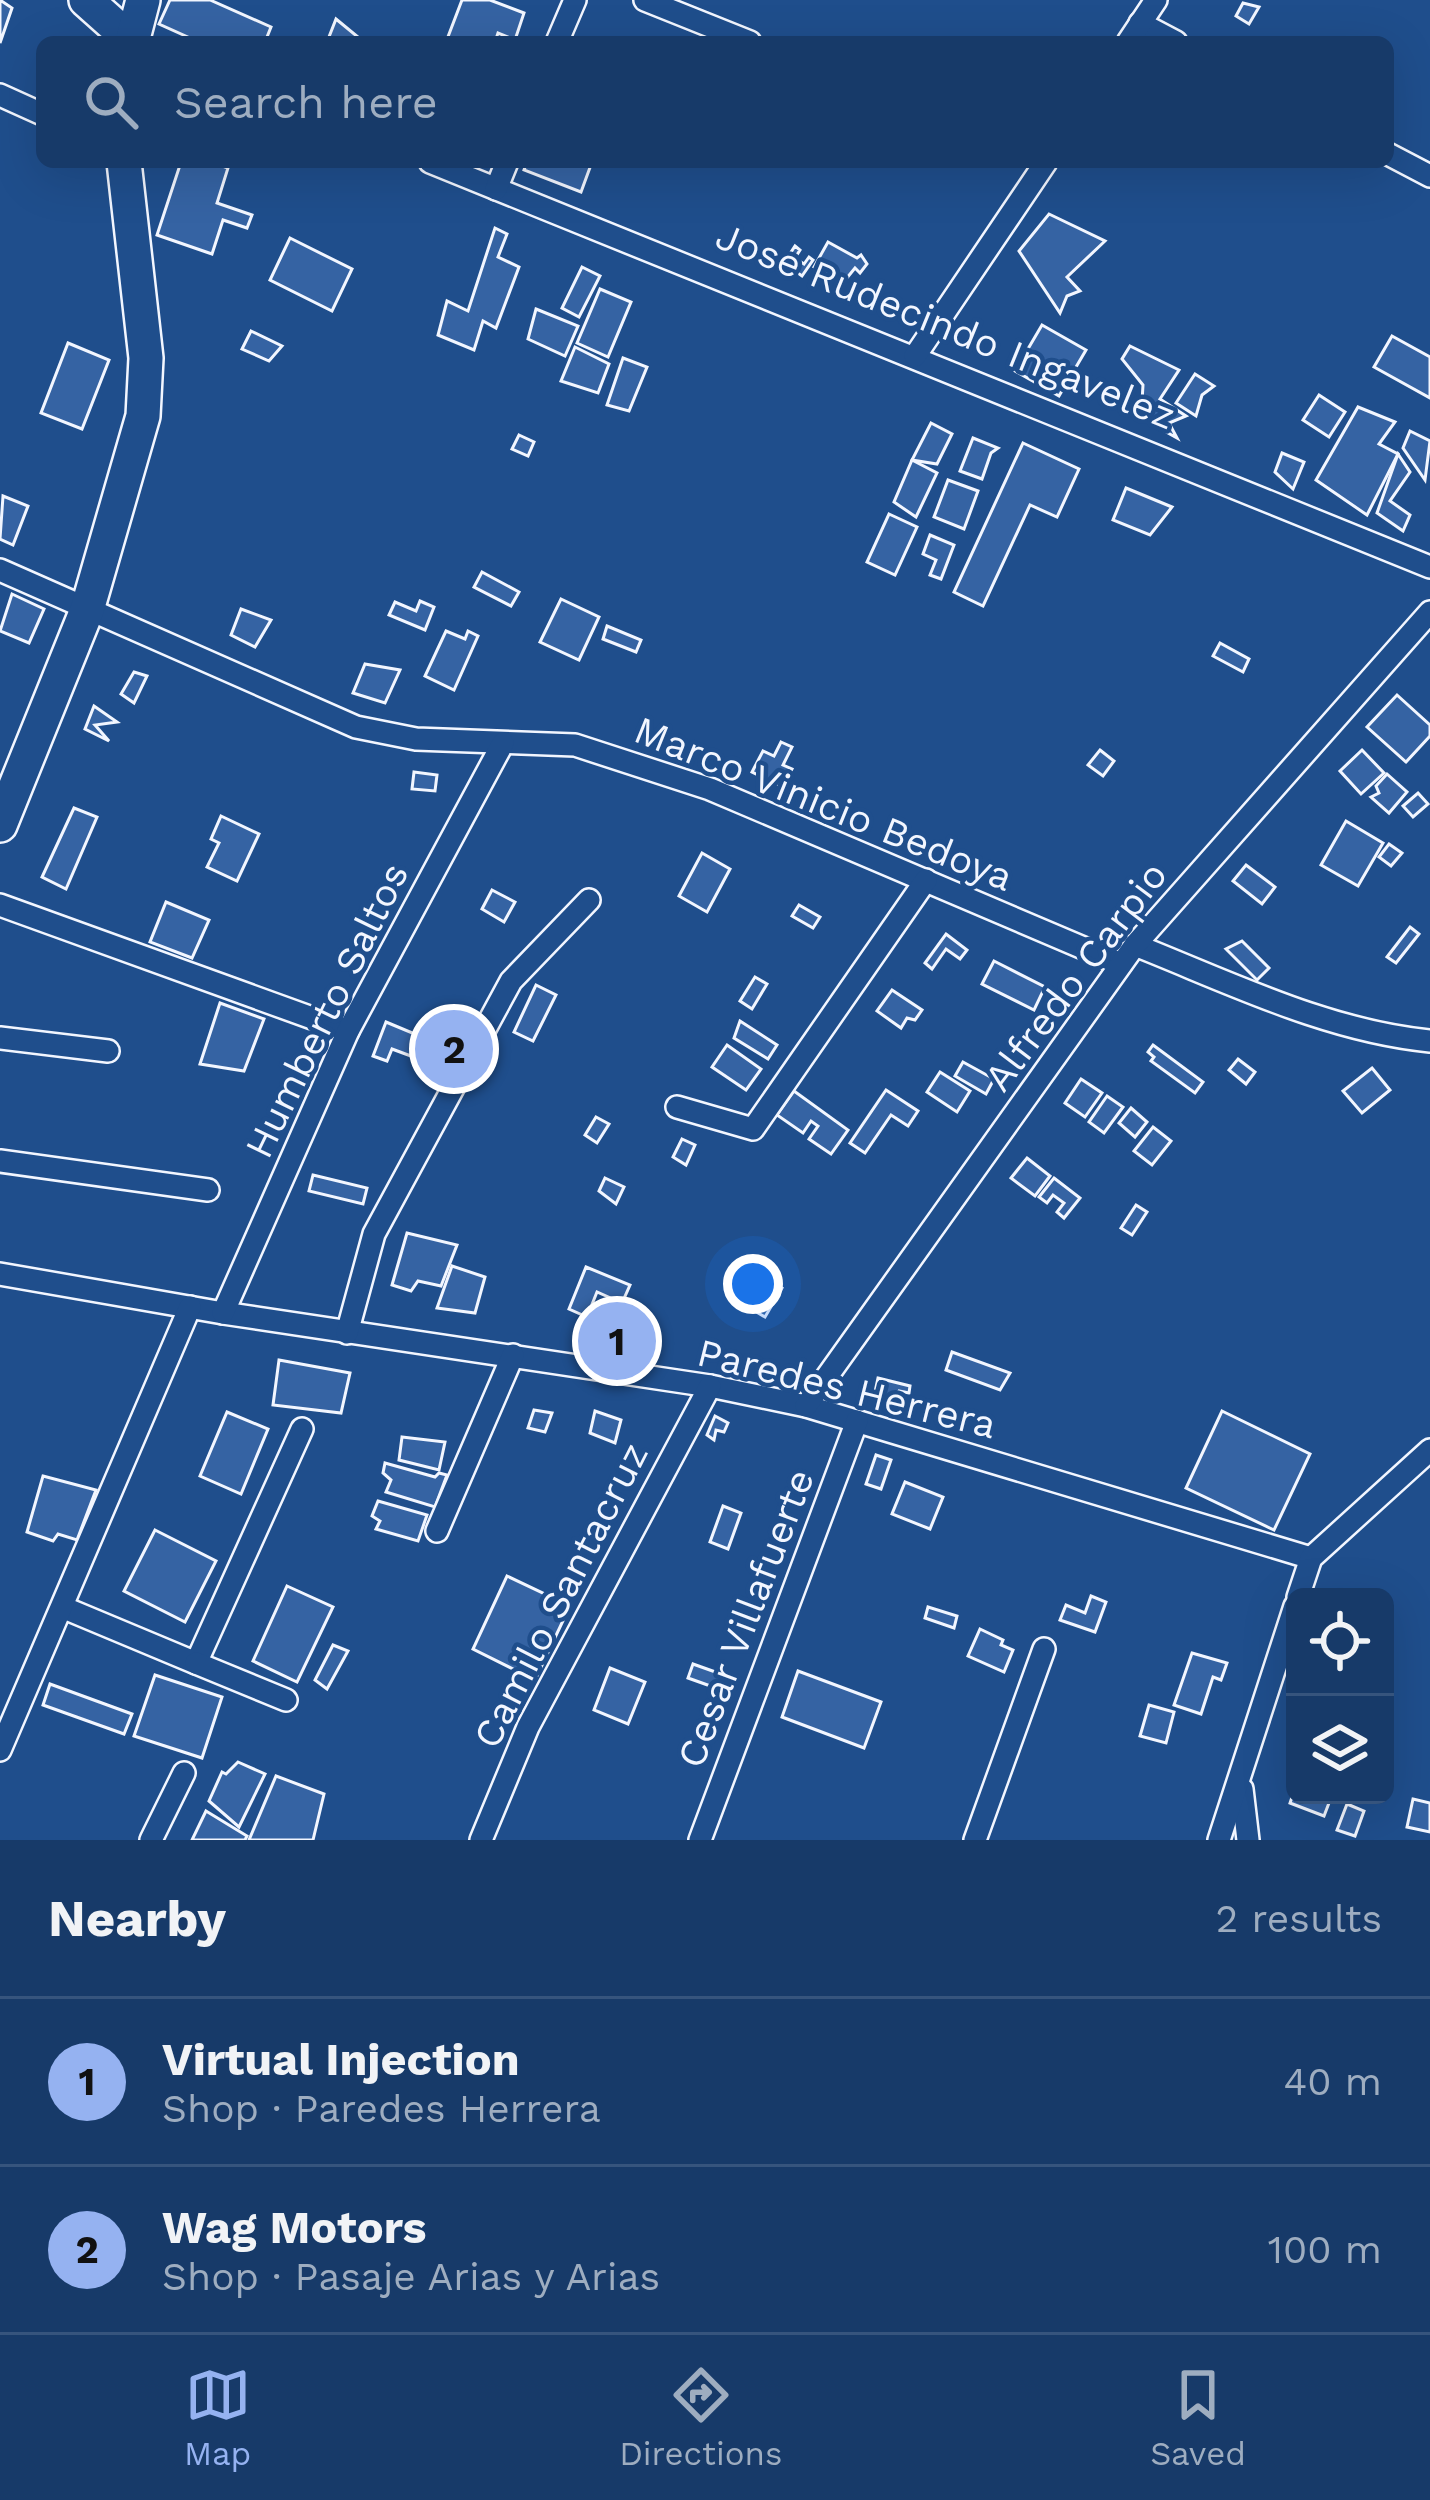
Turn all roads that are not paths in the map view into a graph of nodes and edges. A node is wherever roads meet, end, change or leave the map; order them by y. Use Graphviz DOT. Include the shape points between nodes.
graph roads {
  1 [pos="86,0"];
  2 [pos="143,0"];
  3 [pos="574,0"];
  4 [pos="645,0"];
  5 [pos="1156,0"];
  6 [pos="1134,33"];
  7 [pos="126,36"];
  8 [pos="134,36"];
  9 [pos="559,36"];
  10 [pos="735,36"];
  11 [pos="0,95"];
  12 [pos="36,111"];
  13 [pos="1394,157"];
  14 [pos="125,168"];
  15 [pos="445,168"];
  16 [pos="505,168"];
  17 [pos="1042,168"];
  18 [pos="1430,176"];
  19 [pos="496,189"];
  20 [pos="915,356"];
  21 [pos="1430,567"];
  22 [pos="0,570"];
  23 [pos="87,610"];
  24 [pos="1430,612"];
  25 [pos="503,743"];
  26 [pos="0,825"];
  27 [pos="926,880"];
  28 [pos="589,900"];
  29 [pos="0,905"];
  30 [pos="1135,945"];
  31 [pos="1121,964"];
  32 [pos="348,1031"];
  33 [pos="0,1038"];
  34 [pos="1430,1041"];
  35 [pos="107,1051"];
  36 [pos="677,1107"];
  37 [pos="0,1161"];
  38 [pos="208,1190"];
  39 [pos="0,1274"];
  40 [pos="190,1307"];
  41 [pos="223,1313"];
  42 [pos="347,1333"];
  43 [pos="513,1354"];
  44 [pos="710,1386"];
  45 [pos="806,1406"];
  46 [pos="857,1421"];
  47 [pos="302,1429"];
  48 [pos="1430,1450"];
  49 [pos="437,1531"];
  50 [pos="1311,1558"];
  51 [pos="1301,1588"];
  52 [pos="62,1607"];
  53 [pos="1286,1634"];
  54 [pos="1044,1649"];
  55 [pos="196,1663"];
  56 [pos="286,1700"];
  57 [pos="0,1750"];
  58 [pos="184,1773"];
  59 [pos="1241,1776"];
  60 [pos="152,1840"];
  61 [pos="481,1840"];
  62 [pos="700,1840"];
  63 [pos="975,1840"];
  64 [pos="1219,1840"];
  65 [pos="1248,1840"];
  1 -- 7 [label="street"];
  2 -- 8 [label="street"];
  3 -- 9 [label="street"];
  4 -- 10 [label="street"];
  5 -- 6 [label="street"];
  11 -- 12 [label="street"];
  13 -- 18 [label="street"];
  14 -- 23 [label="street" via="146,358 143,416"];
  15 -- 19 [label="street, Jose Rudecindo Ingavelez"];
  16 -- 19 [label="street"];
  17 -- 20 [label="street"];
  19 -- 20 [label="street, Jose Rudecindo Ingavelez"];
  20 -- 21 [label="street, Jose Rudecindo Ingavelez"];
  22 -- 23 [label="street, Marco Vinicio Bedoya"];
  23 -- 25 [label="street, Marco Vinicio Bedoya" via="356,728"];
  23 -- 26 [label="street"];
  24 -- 30 [label="street, Alfredo Carpio"];
  25 -- 27 [label="street, Marco Vinicio Bedoya" via="575,745 637,764"];
  25 -- 32 [label="street, Humberto Saltos"];
  27 -- 31 [label="street, Marco Vinicio Bedoya"];
  27 -- 36 [label="street" via="753,1129"];
  28 -- 42 [label="street" via="511,981 374,1234"];
  29 -- 32 [label="street"];
  30 -- 31 [label="street, Alfredo Carpio"];
  30 -- 34 [label="street" via="1317,1018"];
  31 -- 45 [label="street, Alfredo Carpio"];
  32 -- 41 [label="street, Humberto Saltos"];
  33 -- 35 [label="street"];
  37 -- 38 [label="street"];
  39 -- 40 [label="street, Paredes Herrera"];
  40 -- 41 [label="street, Paredes Herrera"];
  40 -- 52 [label="street"];
  41 -- 42 [label="street, Paredes Herrera"];
  42 -- 43 [label="street, Paredes Herrera"];
  43 -- 44 [label="street, Paredes Herrera"];
  43 -- 49 [label="street"];
  44 -- 45 [label="street, Paredes Herrera"];
  44 -- 61 [label="street, Camilo Santacruz" via="528,1727"];
  45 -- 46 [label="street, Paredes Herrera"];
  46 -- 50 [label="street, Paredes Herrera"];
  46 -- 62 [label="street, Cesar Villafuerte"];
  47 -- 55 [label="street"];
  48 -- 50 [label="street"];
  50 -- 51 [label="street"];
  52 -- 55 [label="street"];
  52 -- 57 [label="street"];
  53 -- 59 [label="street"];
  54 -- 63 [label="street"];
  55 -- 56 [label="street"];
  58 -- 60 [label="street"];
  59 -- 64 [label="street"];
  59 -- 65 [label="street"];
}
